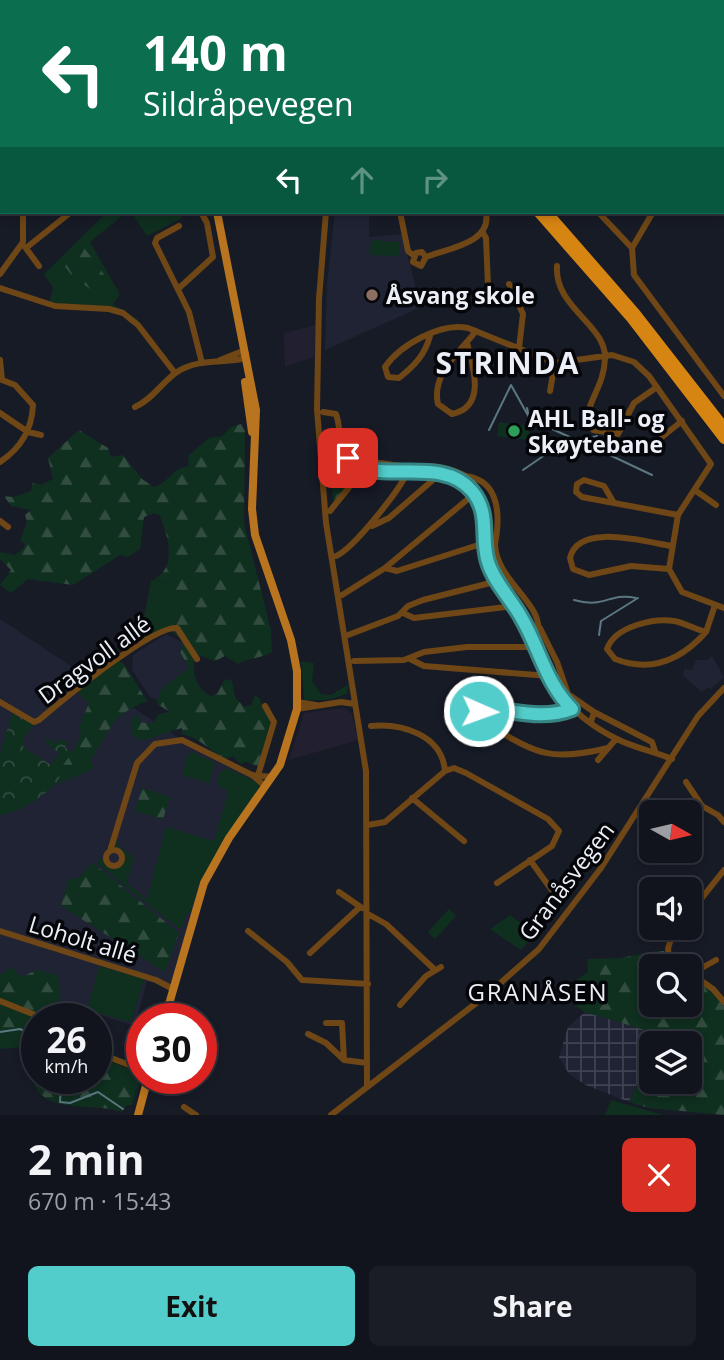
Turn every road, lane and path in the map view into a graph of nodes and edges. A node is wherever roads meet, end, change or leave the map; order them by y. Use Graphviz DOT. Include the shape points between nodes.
graph roads {
  1 [pos="23,214"];
  2 [pos="68,214"];
  3 [pos="202,214"];
  4 [pos="217,214"];
  5 [pos="326,214"];
  6 [pos="400,214"];
  7 [pos="486,214"];
  8 [pos="540,214"];
  9 [pos="549,214"];
  10 [pos="600,214"];
  11 [pos="652,214"];
  12 [pos="179,226"];
  13 [pos="483,233"];
  14 [pos="24,245"];
  15 [pos="632,248"];
  16 [pos="413,255"];
  17 [pos="426,257"];
  18 [pos="39,266"];
  19 [pos="557,266"];
  20 [pos="0,274"];
  21 [pos="509,285"];
  22 [pos="488,286"];
  23 [pos="0,288"];
  24 [pos="178,289"];
  25 [pos="476,331"];
  26 [pos="430,336"];
  27 [pos="467,343"];
  28 [pos="519,348"];
  29 [pos="242,355"];
  30 [pos="606,355"];
  31 [pos="0,360"];
  32 [pos="202,363"];
  33 [pos="555,363"];
  34 [pos="175,373"];
  35 [pos="657,387"];
  36 [pos="550,391"];
  37 [pos="724,396"];
  38 [pos="135,407"];
  39 [pos="323,412"];
  40 [pos="0,413"];
  41 [pos="682,421"];
  42 [pos="724,427"];
  43 [pos="28,432"];
  44 [pos="41,435"];
  45 [pos="724,439"];
  46 [pos="656,453"];
  47 [pos="0,462"];
  48 [pos="366,466"];
  49 [pos="408,470"];
  50 [pos="441,473"];
  51 [pos="466,480"];
  52 [pos="696,491"];
  53 [pos="474,494"];
  54 [pos="614,503"];
  55 [pos="716,505"];
  56 [pos="330,511"];
  57 [pos="678,515"];
  58 [pos="0,521"];
  59 [pos="375,526"];
  60 [pos="8,527"];
  61 [pos="495,544"];
  62 [pos="486,545"];
  63 [pos="671,546"];
  64 [pos="336,556"];
  65 [pos="385,568"];
  66 [pos="669,569"];
  67 [pos="498,581"];
  68 [pos="342,595"];
  69 [pos="514,606"];
  70 [pos="715,606"];
  71 [pos="724,608"];
  72 [pos="403,613"];
  73 [pos="540,628"];
  74 [pos="706,632"];
  75 [pos="530,634"];
  76 [pos="348,635"];
  77 [pos="536,647"];
  78 [pos="197,659"];
  79 [pos="410,659"];
  80 [pos="354,661"];
  81 [pos="549,676"];
  82 [pos="724,688"];
  83 [pos="354,700"];
  84 [pos="0,702"];
  85 [pos="297,705"];
  86 [pos="265,706"];
  87 [pos="448,706"];
  88 [pos="479,708"];
  89 [pos="572,709"];
  90 [pos="594,712"];
  91 [pos="591,722"];
  92 [pos="371,726"];
  93 [pos="616,739"];
  94 [pos="608,748"];
  95 [pos="655,751"];
  96 [pos="672,759"];
  97 [pos="598,760"];
  98 [pos="445,771"];
  99 [pos="259,772"];
  100 [pos="251,775"];
  101 [pos="272,777"];
  102 [pos="686,782"];
  103 [pos="265,786"];
  104 [pos="412,798"];
  105 [pos="724,822"];
  106 [pos="368,825"];
  107 [pos="464,841"];
  108 [pos="110,851"];
  109 [pos="530,860"];
  110 [pos="724,870"];
  111 [pos="497,883"];
  112 [pos="340,892"];
  113 [pos="556,896"];
  114 [pos="702,898"];
  115 [pos="365,910"];
  116 [pos="0,931"];
  117 [pos="248,931"];
  118 [pos="310,953"];
  119 [pos="716,960"];
  120 [pos="702,968"];
  121 [pos="368,984"];
  122 [pos="702,984"];
  123 [pos="174,986"];
  124 [pos="0,1001"];
  125 [pos="724,1002"];
  126 [pos="169,1003"];
  127 [pos="400,1005"];
  128 [pos="21,1009"];
  129 [pos="326,1023"];
  130 [pos="308,1034"];
  131 [pos="343,1059"];
  132 [pos="367,1063"];
  133 [pos="367,1087"];
  134 [pos="143,1094"];
  135 [pos="184,1107"];
  136 [pos="138,1115"];
  137 [pos="196,1115"];
  138 [pos="331,1115"];
  1 -- 14 [label="street"];
  2 -- 14 [label="street"];
  3 -- 24 [label="street" via="213,257"];
  4 -- 29 [label="main road"];
  5 -- 83 [label="street" via="317,340 319,456"];
  6 -- 16 [label="street" via="408,251"];
  7 -- 13 [label="street"];
  8 -- 45 [label="highway" via="638,327"];
  9 -- 42 [label="highway" via="636,314"];
  10 -- 15 [label="street"];
  11 -- 15 [label="street"];
  12 -- 24 [label="street" via="155,240"];
  13 -- 17 [label="street"];
  13 -- 22 [label="street"];
  14 -- 18 [label="street"];
  14 -- 20 [label="street"];
  15 -- 37 [label="street" via="632,270 640,287"];
  16 -- 17 [label="street" via="419,252"];
  16 -- 17 [label="street" via="418,267"];
  19 -- 30 [label="street" via="559,290 597,335"];
  21 -- 28 [label="street" via="523,314"];
  23 -- 34 [label="street" via="55,306 122,313"];
  24 -- 32 [label="street"];
  25 -- 26 [label="street" via="456,326"];
  25 -- 27 [label="street"];
  25 -- 28 [label="street"];
  26 -- 26 [label="street" via="426,352 406,373 388,377 384,367 391,358"];
  27 -- 27 [label="street" via="444,369 436,396 438,404 453,414 472,401 475,376"];
  28 -- 33 [label="street"];
  29 -- 32 [label="street"];
  29 -- 85 [label="main road" via="256,410 255,535 291,640"];
  30 -- 33 [label="street"];
  30 -- 35 [label="street" via="634,362"];
  30 -- 35 [label="street" via="601,389 587,415 593,430 618,434 634,403"];
  31 -- 43 [label="street" via="2,380 15,385 33,405"];
  32 -- 34 [label="street"];
  33 -- 36 [label="street"];
  34 -- 38 [label="street"];
  35 -- 41 [label="street"];
  39 -- 48 [label="street" via="336,414 345,454"];
  40 -- 43 [label="street"];
  41 -- 46 [label="street" via="662,437"];
  41 -- 52 [label="street" via="710,459 709,473"];
  43 -- 44 [label="street"];
  43 -- 47 [label="street" via="19,448"];
  48 -- 49 [label="street"];
  48 -- 51 [label="street" via="432,464"];
  48 -- 56 [label="street"];
  49 -- 50 [label="street"];
  49 -- 59 [label="street" via="400,487 374,516"];
  50 -- 51 [label="street"];
  50 -- 59 [label="street"];
  51 -- 53 [label="street"];
  51 -- 61 [label="street" via="486,486 499,511"];
  52 -- 55 [label="street"];
  52 -- 57 [label="street"];
  53 -- 62 [label="street" via="484,512"];
  53 -- 65 [label="street"];
  54 -- 54 [label="street" via="604,486 584,480 577,484 581,496"];
  54 -- 57 [label="street"];
  57 -- 63 [label="street"];
  58 -- 60 [label="street"];
  59 -- 64 [label="street"];
  61 -- 62 [label="street"];
  61 -- 73 [label="street" via="498,563"];
  62 -- 65 [label="street" via="394,572"];
  62 -- 67 [label="street" via="489,566"];
  63 -- 66 [label="street"];
  63 -- 66 [label="street" via="597,537 581,542 570,556 573,569 584,575 631,566"];
  65 -- 68 [label="street"];
  66 -- 70 [label="street" via="682,592"];
  67 -- 69 [label="street"];
  67 -- 72 [label="street" via="430,597"];
  69 -- 72 [label="street" via="414,618"];
  69 -- 75 [label="street"];
  70 -- 71 [label="street"];
  70 -- 74 [label="street"];
  72 -- 76 [label="street"];
  73 -- 75 [label="street"];
  73 -- 90 [label="street" via="568,694"];
  74 -- 74 [label="street" via="678,621 646,623 613,639 607,649 615,659 646,667 681,654"];
  75 -- 77 [label="street"];
  77 -- 79 [label="street" via="456,648 424,652"];
  77 -- 81 [label="street"];
  78 -- 84 [label="street, Dragvoll allé" via="177,628 167,628 39,720 34,722"];
  79 -- 80 [label="street"];
  79 -- 81 [label="street" via="424,666"];
  81 -- 89 [label="street"];
  82 -- 96 [label="street, Granåsvegen" via="698,716"];
  83 -- 85 [label="street"];
  83 -- 106 [label="street" via="365,753"];
  85 -- 101 [label="main road" via="287,747"];
  86 -- 99 [label="street" via="274,722"];
  87 -- 88 [label="street"];
  88 -- 89 [label="street" via="550,715"];
  88 -- 94 [label="street" via="482,722 542,755 569,756"];
  89 -- 91 [label="street"];
  90 -- 91 [label="street"];
  90 -- 95 [label="street" via="652,742"];
  91 -- 93 [label="street"];
  92 -- 98 [label="street" via="385,724 423,735 439,752"];
  93 -- 94 [label="street"];
  93 -- 95 [label="street"];
  94 -- 97 [label="street"];
  95 -- 96 [label="street"];
  96 -- 133 [label="street, Granåsvegen" via="580,898 539,949 488,995"];
  98 -- 104 [label="street"];
  98 -- 109 [label="street" via="454,768 466,773 556,826 557,839"];
  100 -- 101 [label="street"];
  100 -- 103 [label="street"];
  100 -- 108 [label="street" via="182,740 155,744 137,763"];
  101 -- 103 [label="main road"];
  102 -- 105 [label="street" via="702,806"];
  103 -- 123 [label="main road" via="209,876"];
  104 -- 106 [label="street" via="385,822"];
  104 -- 107 [label="street"];
  106 -- 115 [label="street"];
  109 -- 111 [label="street"];
  109 -- 113 [label="street"];
  110 -- 114 [label="street"];
  112 -- 115 [label="street"];
  115 -- 118 [label="street"];
  115 -- 121 [label="street"];
  115 -- 127 [label="street" via="438,968"];
  116 -- 123 [label="street, Loholt allé"];
  117 -- 121 [label="street" via="302,980"];
  119 -- 120 [label="street"];
  121 -- 132 [label="street"];
  122 -- 125 [label="street"];
  123 -- 126 [label="main road"];
  124 -- 128 [label="street"];
  129 -- 131 [label="street" via="342,1023"];
  130 -- 131 [label="street"];
  131 -- 132 [label="street"];
  132 -- 133 [label="street"];
  133 -- 138 [label="street, Granåsvegen"];
  134 -- 136 [label="main road"];
  135 -- 137 [label="street"];
}
